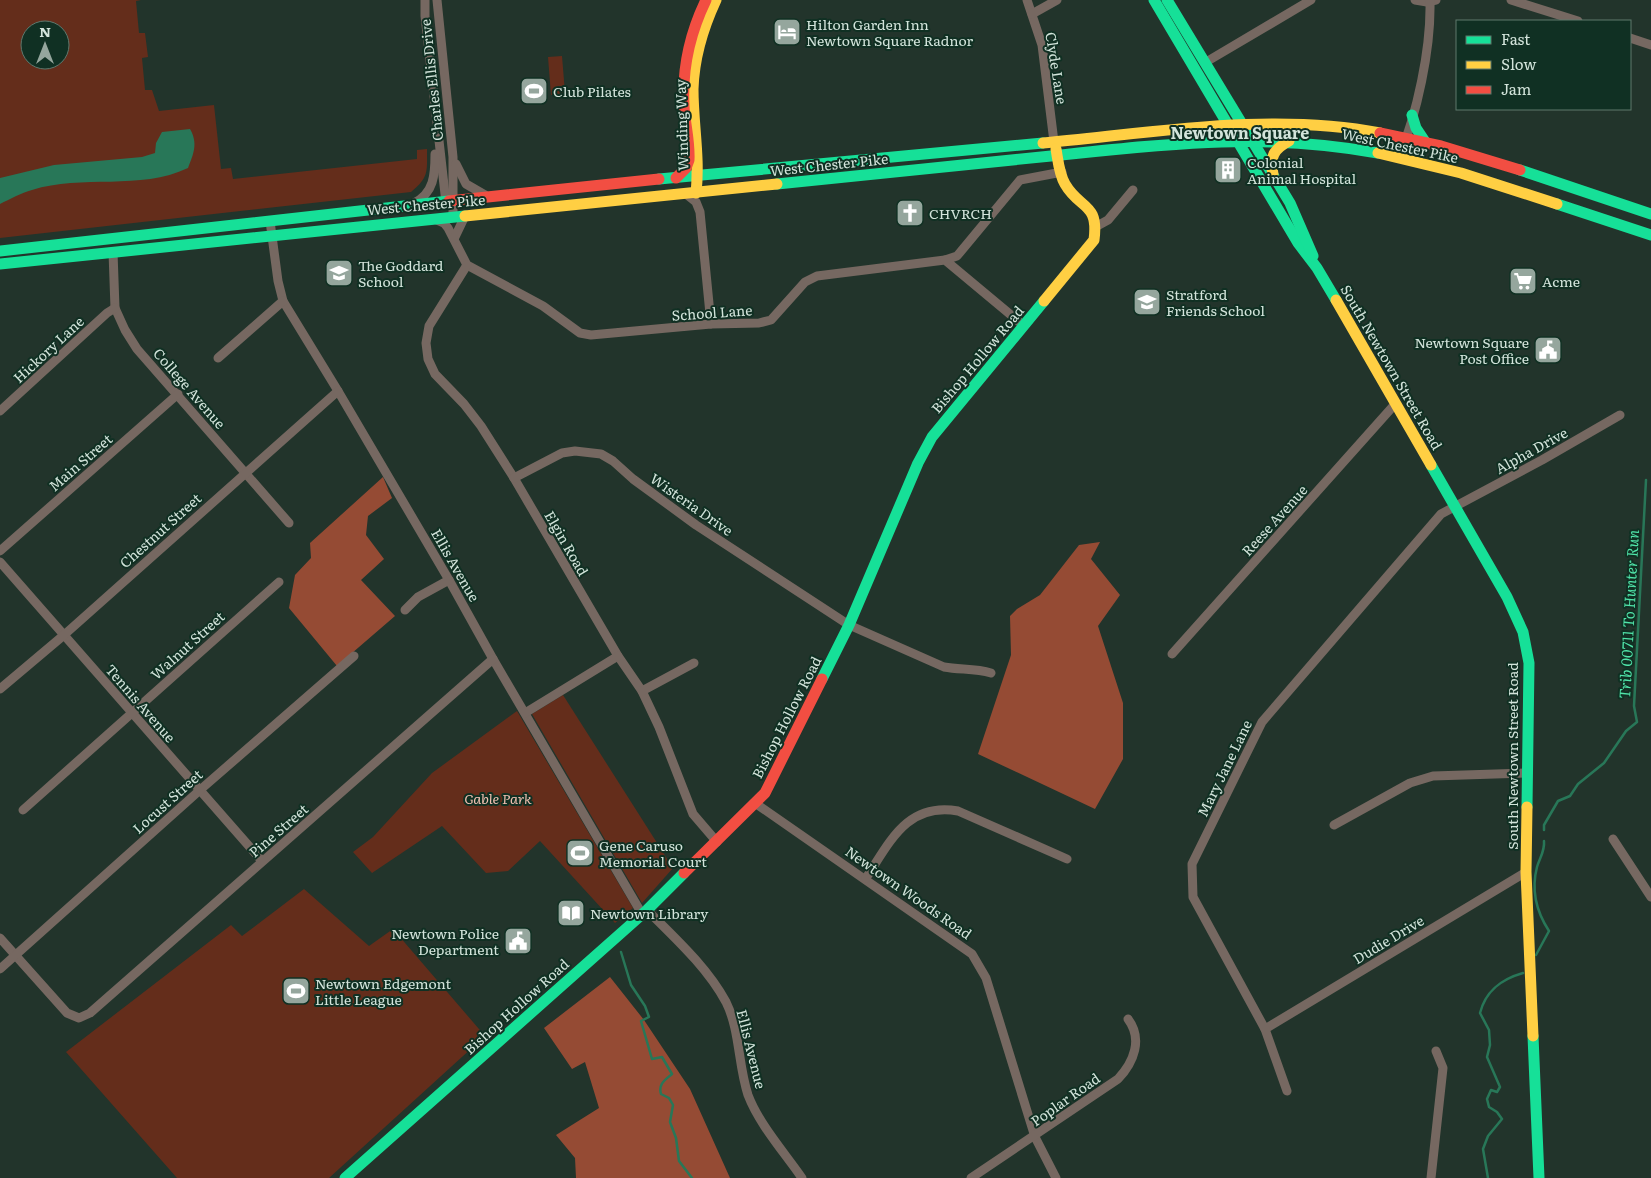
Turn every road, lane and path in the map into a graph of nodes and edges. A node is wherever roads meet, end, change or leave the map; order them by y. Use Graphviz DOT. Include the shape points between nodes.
graph roads {
  1 [pos="425,0"];
  2 [pos="437,0"];
  3 [pos="706,0"];
  4 [pos="716,0"];
  5 [pos="1027,0"];
  6 [pos="1057,0"];
  7 [pos="1154,0"];
  8 [pos="1167,0"];
  9 [pos="1311,0"];
  10 [pos="1415,0"];
  11 [pos="1511,0"];
  12 [pos="1433,1"];
  13 [pos="1032,14"];
  14 [pos="1575,20"];
  15 [pos="1631,38"];
  16 [pos="1651,45"];
  17 [pos="1206,62"];
  18 [pos="1412,115"];
  19 [pos="436,124"];
  20 [pos="1244,124"];
  21 [pos="1229,125"];
  22 [pos="1406,138"];
  23 [pos="1238,140"];
  24 [pos="1253,140"];
  25 [pos="1289,141"];
  26 [pos="1054,142"];
  27 [pos="1426,143"];
  28 [pos="453,157"];
  29 [pos="1058,157"];
  30 [pos="1398,157"];
  31 [pos="1062,172"];
  32 [pos="1273,174"];
  33 [pos="699,175"];
  34 [pos="676,178"];
  35 [pos="1133,190"];
  36 [pos="713,191"];
  37 [pos="696,193"];
  38 [pos="684,194"];
  39 [pos="502,195"];
  40 [pos="449,201"];
  41 [pos="406,205"];
  42 [pos="700,212"];
  43 [pos="1651,214"];
  44 [pos="459,216"];
  45 [pos="434,220"];
  46 [pos="270,221"];
  47 [pos="1097,226"];
  48 [pos="272,235"];
  49 [pos="1651,235"];
  50 [pos="454,239"];
  51 [pos="0,251"];
  52 [pos="113,252"];
  53 [pos="945,260"];
  54 [pos="0,264"];
  55 [pos="467,266"];
  56 [pos="1317,268"];
  57 [pos="282,301"];
  58 [pos="115,308"];
  59 [pos="711,324"];
  60 [pos="1024,326"];
  61 [pos="218,358"];
  62 [pos="338,391"];
  63 [pos="178,394"];
  64 [pos="1396,403"];
  65 [pos="0,411"];
  66 [pos="1620,415"];
  67 [pos="246,472"];
  68 [pos="514,478"];
  69 [pos="1455,507"];
  70 [pos="288,524"];
  71 [pos="0,551"];
  72 [pos="0,562"];
  73 [pos="449,580"];
  74 [pos="279,582"];
  75 [pos="405,610"];
  76 [pos="849,625"];
  77 [pos="64,635"];
  78 [pos="1172,654"];
  79 [pos="354,656"];
  80 [pos="618,656"];
  81 [pos="493,660"];
  82 [pos="694,663"];
  83 [pos="991,673"];
  84 [pos="0,689"];
  85 [pos="642,691"];
  86 [pos="525,713"];
  87 [pos="132,714"];
  88 [pos="1528,774"];
  89 [pos="200,790"];
  90 [pos="755,803"];
  91 [pos="23,810"];
  92 [pos="1334,825"];
  93 [pos="1613,840"];
  94 [pos="717,842"];
  95 [pos="1067,859"];
  96 [pos="262,861"];
  97 [pos="1526,872"];
  98 [pos="866,878"];
  99 [pos="1651,897"];
  100 [pos="645,912"];
  101 [pos="0,938"];
  102 [pos="16,955"];
  103 [pos="0,969"];
  104 [pos="1128,1019"];
  105 [pos="1264,1029"];
  106 [pos="1436,1051"];
  107 [pos="1287,1091"];
  108 [pos="1035,1136"];
  109 [pos="345,1178"];
  110 [pos="802,1178"];
  111 [pos="971,1178"];
  112 [pos="1056,1178"];
  113 [pos="1431,1178"];
  114 [pos="1539,1178"];
  1 -- 19 [label="street, Charles Ellis Drive"];
  2 -- 28 [label="street, Charles Ellis Drive"];
  3 -- 34 [label="main road, Winding Way" via="692,34 686,62 684,106 689,160"];
  4 -- 33 [label="main road, Winding Way" via="695,63"];
  5 -- 13 [label="street, Clyde Lane"];
  6 -- 13 [label="street"];
  7 -- 21 [label="main road"];
  8 -- 17 [label="main road"];
  9 -- 17 [label="street"];
  10 -- 12 [label="street"];
  11 -- 14 [label="street"];
  12 -- 18 [label="street" via="1429,37"];
  13 -- 26 [label="street, Clyde Lane" via="1045,61"];
  15 -- 16 [label="street"];
  17 -- 20 [label="main road"];
  18 -- 22 [label="street"];
  18 -- 27 [label="main road"];
  19 -- 40 [label="street, Charles Ellis Drive"];
  19 -- 41 [label="street, Charles Ellis Drive" via="433,184 420,199"];
  20 -- 21 [label="main road, West Chester Pike"];
  20 -- 22 [label="main road, West Chester Pike" via="1326,126"];
  20 -- 24 [label="main road"];
  21 -- 23 [label="main road"];
  21 -- 26 [label="main road, West Chester Pike"];
  22 -- 27 [label="main road, West Chester Pike"];
  22 -- 30 [label="street"];
  23 -- 24 [label="main road, West Chester Pike"];
  23 -- 29 [label="main road, West Chester Pike" via="1186,142"];
  23 -- 56 [label="main road" via="1298,243"];
  24 -- 25 [label="main road, West Chester Pike"];
  24 -- 32 [label="main road"];
  25 -- 30 [label="main road, West Chester Pike"];
  25 -- 32 [label="main road" via="1272,153"];
  26 -- 29 [label="main road"];
  26 -- 33 [label="main road, West Chester Pike"];
  27 -- 43 [label="main road, West Chester Pike"];
  28 -- 39 [label="street, Charles Ellis Drive" via="462,180 470,188 486,195"];
  28 -- 40 [label="street, Charles Ellis Drive"];
  29 -- 31 [label="main road"];
  29 -- 36 [label="main road, West Chester Pike"];
  30 -- 49 [label="main road, West Chester Pike" via="1473,177"];
  31 -- 47 [label="main road" via="1065,183 1092,212"];
  31 -- 53 [label="street" via="1020,180 958,256"];
  32 -- 56 [label="main road" via="1300,222"];
  33 -- 34 [label="main road, West Chester Pike"];
  33 -- 37 [label="main road, Winding Way"];
  34 -- 39 [label="main road, West Chester Pike"];
  35 -- 47 [label="street, Bishop Hollow Road" via="1108,220"];
  36 -- 37 [label="main road, West Chester Pike"];
  36 -- 42 [label="street"];
  37 -- 38 [label="main road, West Chester Pike"];
  38 -- 42 [label="street" via="696,202"];
  38 -- 44 [label="main road, West Chester Pike"];
  39 -- 40 [label="main road, West Chester Pike"];
  40 -- 41 [label="main road, West Chester Pike"];
  40 -- 44 [label="street, Charles Ellis Drive"];
  41 -- 46 [label="main road, West Chester Pike"];
  42 -- 59 [label="street"];
  44 -- 45 [label="main road, West Chester Pike"];
  44 -- 50 [label="street"];
  45 -- 48 [label="main road, West Chester Pike"];
  45 -- 50 [label="street" via="444,223"];
  46 -- 48 [label="street, Ellis Avenue"];
  46 -- 51 [label="main road, West Chester Pike"];
  47 -- 60 [label="main road, Bishop Hollow Road" via="1094,240 1085,254"];
  48 -- 52 [label="main road, West Chester Pike"];
  48 -- 57 [label="street, Ellis Avenue"];
  50 -- 55 [label="street"];
  52 -- 54 [label="main road, West Chester Pike"];
  52 -- 58 [label="street, College Avenue"];
  53 -- 59 [label="street, School Lane" via="817,276 804,282 772,320"];
  53 -- 60 [label="street"];
  55 -- 59 [label="street, School Lane" via="543,306 580,333 592,336"];
  55 -- 68 [label="street, Elgin Road" via="429,326 428,360 434,374 481,426"];
  56 -- 64 [label="main road, South Newtown Street Road"];
  57 -- 61 [label="street"];
  57 -- 62 [label="street, Ellis Avenue"];
  58 -- 63 [label="street, College Avenue" via="137,349"];
  58 -- 65 [label="street, Hickory Lane"];
  60 -- 76 [label="main road, Bishop Hollow Road" via="932,437"];
  62 -- 67 [label="street, Chestnut Street"];
  62 -- 73 [label="street, Ellis Avenue"];
  63 -- 67 [label="street, College Avenue"];
  63 -- 71 [label="street, Main Street"];
  64 -- 69 [label="main road, South Newtown Street Road"];
  64 -- 78 [label="street, Reese Avenue"];
  66 -- 69 [label="street, Alpha Drive"];
  67 -- 70 [label="street, College Avenue"];
  67 -- 77 [label="street, Chestnut Street"];
  68 -- 76 [label="street, Wisteria Drive" via="562,453 601,454 696,525"];
  68 -- 80 [label="street, Elgin Road"];
  69 -- 88 [label="main road, South Newtown Street Road" via="1512,607 1525,640 1529,675"];
  69 -- 105 [label="street, Mary Jane Lane" via="1441,514 1262,722 1192,864 1193,897"];
  72 -- 77 [label="street, Tennis Avenue"];
  73 -- 75 [label="street" via="418,597"];
  73 -- 81 [label="street, Ellis Avenue"];
  74 -- 87 [label="street, Walnut Street"];
  76 -- 83 [label="street, Wisteria Drive" via="944,667 959,670 976,668"];
  76 -- 90 [label="main road, Bishop Hollow Road" via="764,793"];
  77 -- 84 [label="street, Chestnut Street"];
  77 -- 87 [label="street, Tennis Avenue"];
  79 -- 89 [label="street, Locust Street"];
  80 -- 85 [label="street, Elgin Road"];
  80 -- 86 [label="street"];
  81 -- 86 [label="street, Ellis Avenue"];
  81 -- 96 [label="street, Pine Street"];
  82 -- 85 [label="street"];
  85 -- 94 [label="street, Elgin Road" via="693,814"];
  86 -- 100 [label="street, Ellis Avenue"];
  87 -- 89 [label="street, Tennis Avenue"];
  87 -- 91 [label="street, Walnut Street"];
  88 -- 92 [label="street" via="1432,776 1410,783"];
  88 -- 97 [label="main road, South Newtown Street Road"];
  89 -- 96 [label="street, Tennis Avenue"];
  89 -- 102 [label="street, Locust Street"];
  90 -- 94 [label="main road, Bishop Hollow Road"];
  90 -- 98 [label="street, Newtown Woods Road"];
  93 -- 99 [label="street"];
  94 -- 100 [label="main road, Bishop Hollow Road"];
  95 -- 98 [label="street" via="958,811 945,809 925,813 907,822"];
  96 -- 102 [label="street, Pine Street" via="90,1013 79,1018 67,1013"];
  97 -- 105 [label="street, Dudie Drive"];
  97 -- 114 [label="main road, South Newtown Street Road"];
  98 -- 108 [label="street, Newtown Woods Road" via="960,944 981,966"];
  100 -- 109 [label="main road, Bishop Hollow Road"];
  100 -- 110 [label="street, Ellis Avenue" via="684,946 717,988 732,1020 749,1096"];
  101 -- 102 [label="street"];
  102 -- 103 [label="street, Locust Street"];
  104 -- 108 [label="street, Poplar Road" via="1135,1028 1135,1052 1129,1067 1118,1079"];
  105 -- 107 [label="street, Mary Jane Lane"];
  106 -- 113 [label="street" via="1443,1068"];
  108 -- 111 [label="street, Poplar Road"];
  108 -- 112 [label="street, Newtown Woods Road"];
}
